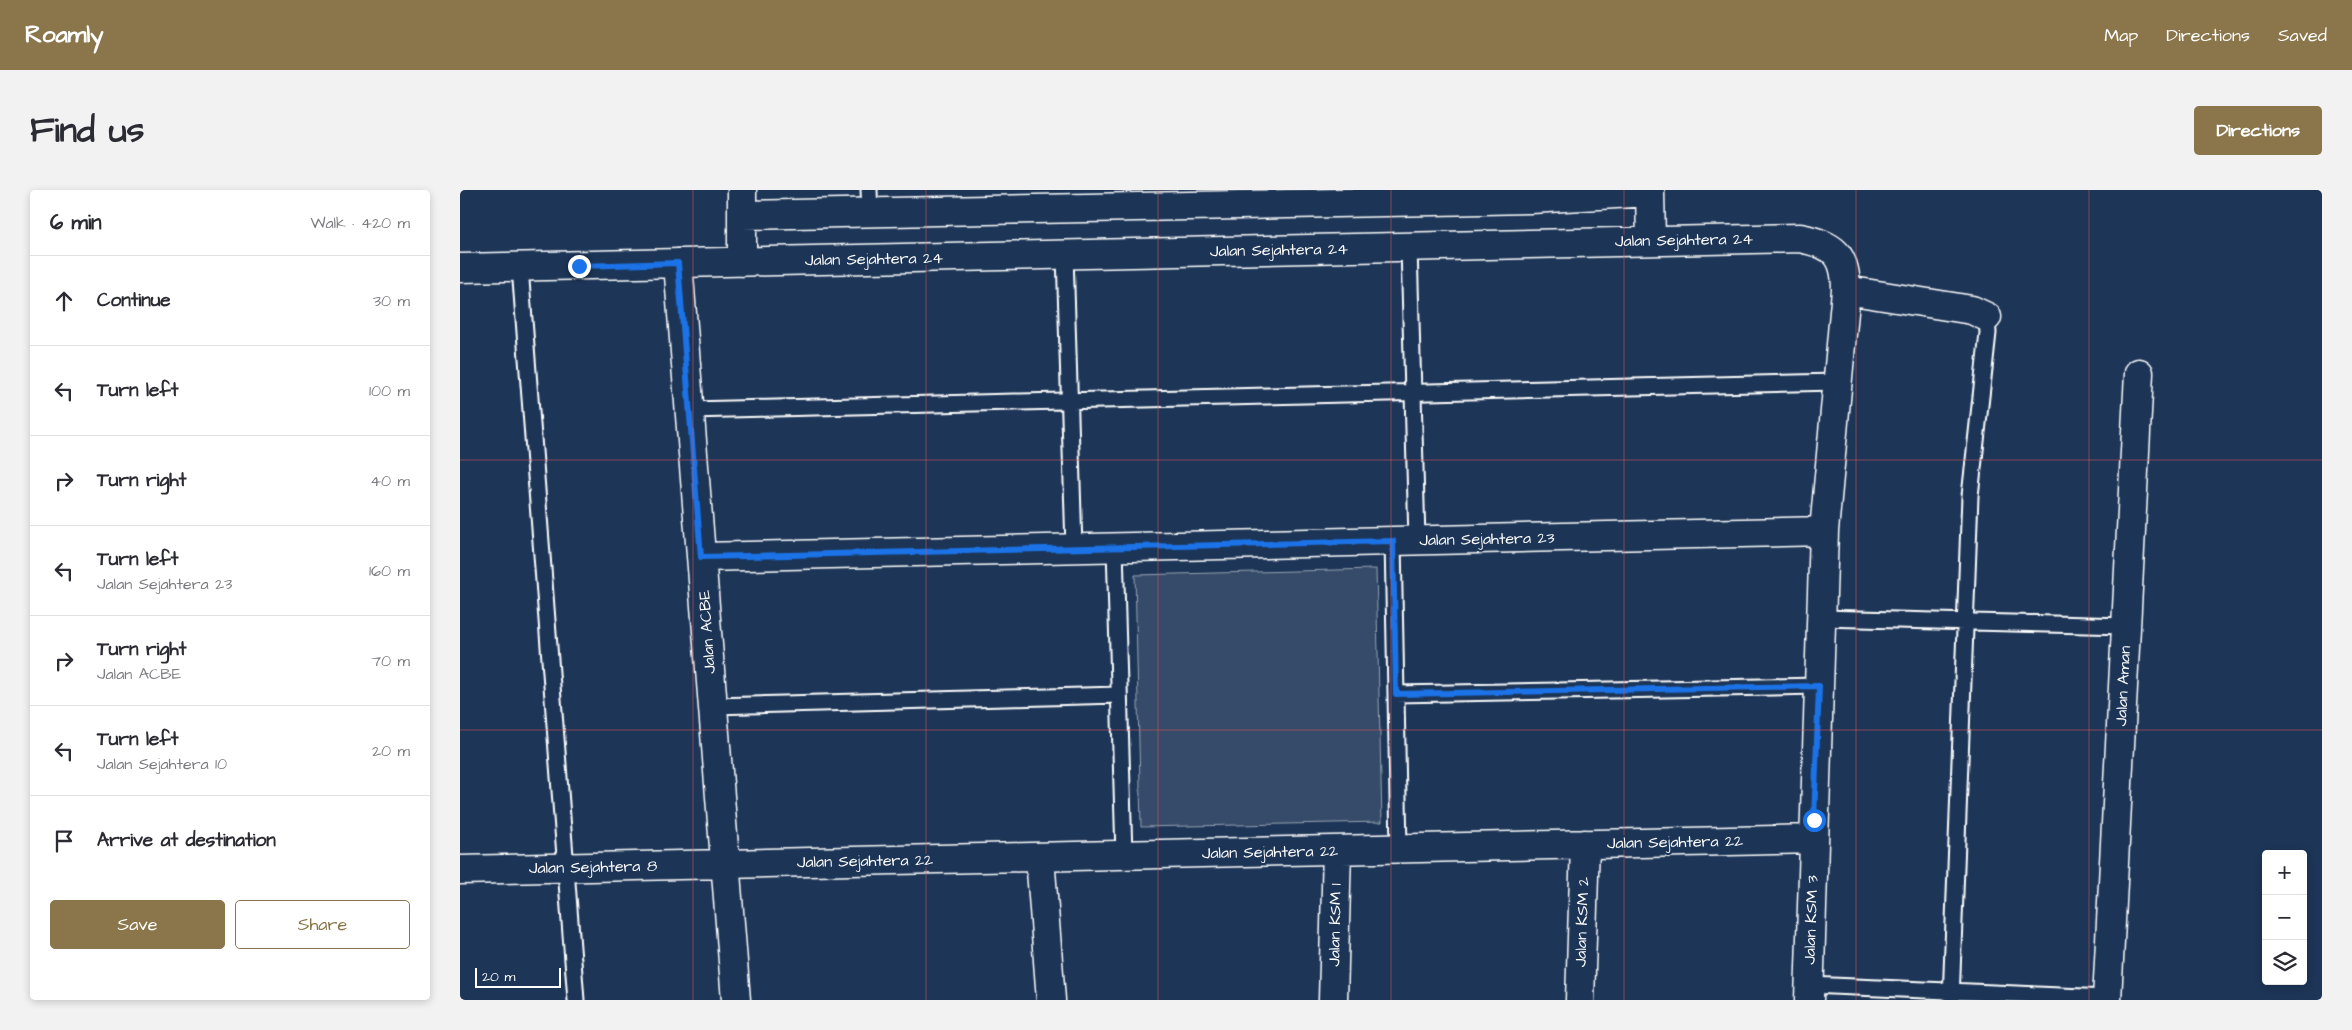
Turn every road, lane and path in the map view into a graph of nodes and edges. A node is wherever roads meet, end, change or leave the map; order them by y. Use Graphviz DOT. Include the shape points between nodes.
graph roads {
  1 [pos="1650,191"];
  2 [pos="1531,194"];
  3 [pos="1267,196"];
  4 [pos="981,200"];
  5 [pos="869,201"];
  6 [pos="742,203"];
  7 [pos="1651,241"];
  8 [pos="1409,247"];
  9 [pos="1065,254"];
  10 [pos="742,262"];
  11 [pos="678,263"];
  12 [pos="520,267"];
  13 [pos="460,268"];
  14 [pos="1846,290"];
  15 [pos="1987,317"];
  16 [pos="2140,373"];
  17 [pos="1837,382"];
  18 [pos="1413,392"];
  19 [pos="1070,401"];
  20 [pos="690,410"];
  21 [pos="1824,531"];
  22 [pos="1405,541"];
  23 [pos="1074,548"];
  24 [pos="1115,548"];
  25 [pos="701,557"];
  26 [pos="1821,618"];
  27 [pos="1965,620"];
  28 [pos="2126,626"];
  29 [pos="1819,686"];
  30 [pos="1396,694"];
  31 [pos="1119,695"];
  32 [pos="713,706"];
  33 [pos="1814,839"];
  34 [pos="1585,844"];
  35 [pos="1400,849"];
  36 [pos="1337,850"];
  37 [pos="1124,855"];
  38 [pos="1040,857"];
  39 [pos="726,864"];
  40 [pos="566,868"];
  41 [pos="460,870"];
  42 [pos="1809,993"];
  43 [pos="1951,995"];
  44 [pos="2107,999"];
  45 [pos="576,1000"];
  46 [pos="736,1000"];
  47 [pos="1051,1000"];
  48 [pos="1333,1000"];
  49 [pos="1580,1000"];
  1 -- 2 [label="street"];
  1 -- 7 [label="street"];
  2 -- 3 [label="street"];
  3 -- 4 [label="street"];
  4 -- 5 [label="street"];
  5 -- 6 [label="street"];
  6 -- 10 [label="street"];
  7 -- 8 [label="street, Jalan Sejahtera 24"];
  7 -- 14 [label="street, Jalan Sejahtera 24" via="1800,238 1818,242 1832,248 1842,260"];
  8 -- 9 [label="street, Jalan Sejahtera 24"];
  8 -- 18 [label="lane"];
  9 -- 10 [label="street, Jalan Sejahtera 24"];
  9 -- 19 [label="lane"];
  10 -- 11 [label="street, Jalan Sejahtera 24"];
  11 -- 12 [label="street, Jalan Sejahtera 24"];
  11 -- 20 [label="street, Jalan ACBE"];
  12 -- 13 [label="street, Jalan Sejahtera 24"];
  12 -- 40 [label="lane"];
  14 -- 15 [label="street" via="1972,310"];
  14 -- 17 [label="street, Jalan Sejahtera 24"];
  15 -- 27 [label="lane" via="1988,333 1970,496"];
  16 -- 28 [label="street, Jalan Aman"];
  17 -- 18 [label="lane"];
  17 -- 21 [label="street, Jalan Sejahtera 24"];
  18 -- 19 [label="lane"];
  18 -- 22 [label="lane"];
  19 -- 20 [label="lane"];
  19 -- 23 [label="lane"];
  20 -- 25 [label="street, Jalan ACBE"];
  21 -- 22 [label="street, Jalan Sejahtera 23"];
  21 -- 26 [label="street, Jalan KSM 3"];
  22 -- 24 [label="street, Jalan Sejahtera 23"];
  22 -- 30 [label="lane"];
  23 -- 24 [label="street, Jalan Sejahtera 23"];
  23 -- 25 [label="street, Jalan Sejahtera 23"];
  24 -- 31 [label="lane"];
  25 -- 32 [label="street, Jalan ACBE"];
  26 -- 27 [label="lane"];
  26 -- 29 [label="street, Jalan KSM 3"];
  27 -- 28 [label="lane"];
  27 -- 43 [label="lane"];
  28 -- 44 [label="street, Jalan Aman"];
  29 -- 30 [label="lane"];
  29 -- 33 [label="street, Jalan KSM 3"];
  30 -- 35 [label="lane"];
  31 -- 32 [label="lane"];
  31 -- 37 [label="lane"];
  32 -- 39 [label="street, Jalan ACBE"];
  33 -- 34 [label="street, Jalan Sejahtera 22"];
  33 -- 42 [label="street, Jalan KSM 3"];
  34 -- 35 [label="street, Jalan Sejahtera 22"];
  34 -- 49 [label="street, Jalan KSM 2"];
  35 -- 36 [label="street, Jalan Sejahtera 22"];
  36 -- 37 [label="street, Jalan Sejahtera 22"];
  36 -- 48 [label="street, Jalan KSM 1"];
  37 -- 38 [label="street, Jalan Sejahtera 22"];
  38 -- 39 [label="street, Jalan Sejahtera 22"];
  38 -- 47 [label="street"];
  39 -- 40 [label="street, Jalan Sejahtera 8"];
  39 -- 46 [label="street, Jalan ACBE"];
  40 -- 41 [label="street, Jalan Sejahtera 8"];
  40 -- 45 [label="lane"];
  42 -- 43 [label="lane"];
  43 -- 44 [label="lane"];
}
